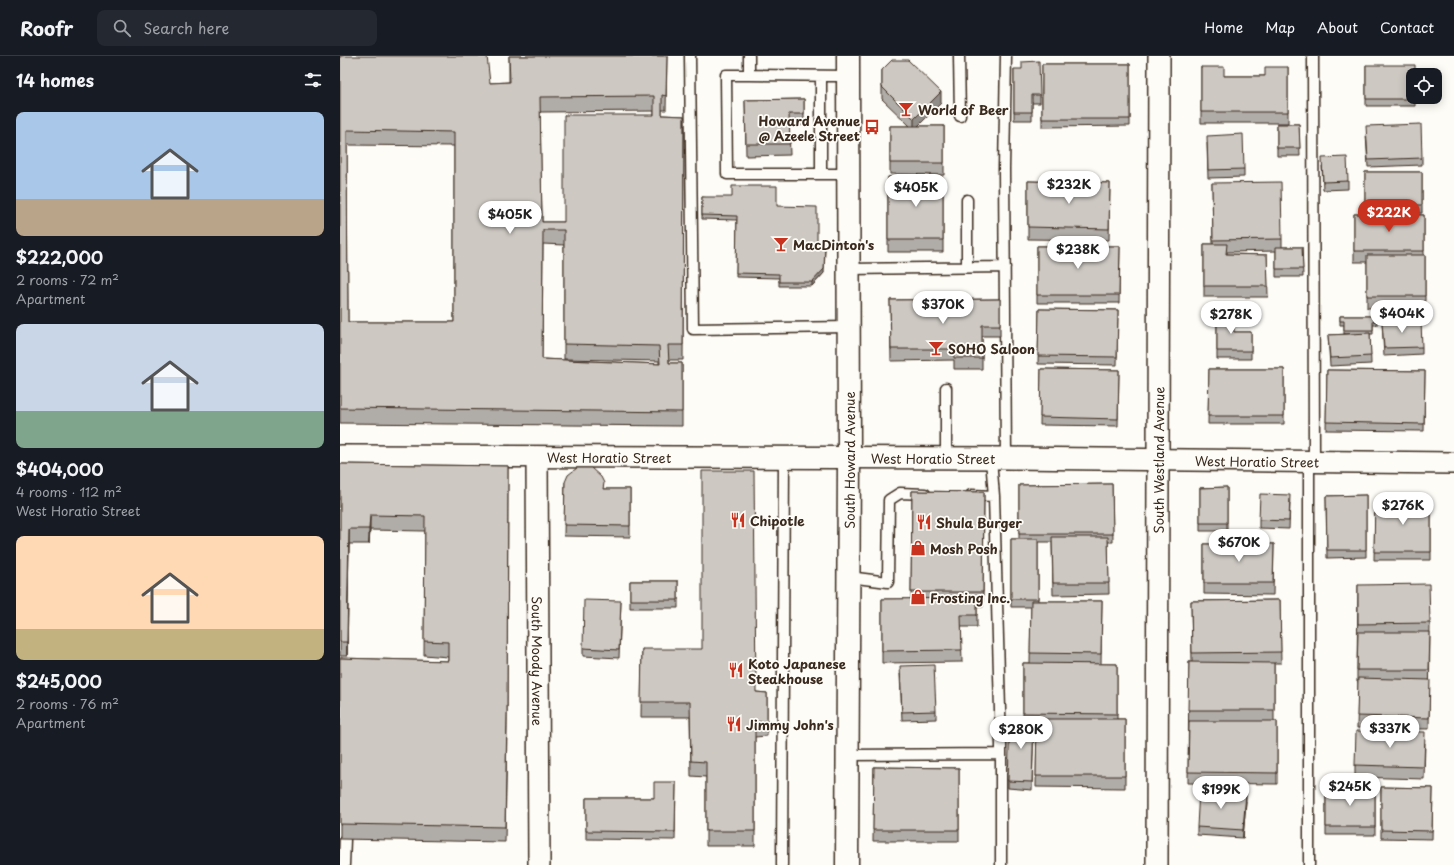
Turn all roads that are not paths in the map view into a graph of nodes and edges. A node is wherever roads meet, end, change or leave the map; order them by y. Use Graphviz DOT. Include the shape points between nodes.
graph roads {
  1 [pos="690,56"];
  2 [pos="749,56"];
  3 [pos="959,56"];
  4 [pos="1006,56"];
  5 [pos="1159,56"];
  6 [pos="1312,56"];
  7 [pos="848,66"];
  8 [pos="749,75"];
  9 [pos="821,76"];
  10 [pos="960,116"];
  11 [pos="821,174"];
  12 [pos="848,174"];
  13 [pos="967,200"];
  14 [pos="967,267"];
  15 [pos="1005,267"];
  16 [pos="849,269"];
  17 [pos="849,327"];
  18 [pos="946,388"];
  19 [pos="340,456"];
  20 [pos="537,457"];
  21 [pos="784,458"];
  22 [pos="849,458"];
  23 [pos="946,458"];
  24 [pos="998,458"];
  25 [pos="1157,460"];
  26 [pos="1311,461"];
  27 [pos="1454,463"];
  28 [pos="939,494"];
  29 [pos="963,495"];
  30 [pos="994,496"];
  31 [pos="849,577"];
  32 [pos="1001,754"];
  33 [pos="848,755"];
  34 [pos="345,839"];
  35 [pos="344,865"];
  36 [pos="539,865"];
  37 [pos="782,865"];
  38 [pos="847,865"];
  39 [pos="1001,865"];
  40 [pos="1157,865"];
  41 [pos="1309,865"];
  1 -- 17 [label="lane" via="693,329"];
  2 -- 8 [label="lane"];
  3 -- 10 [label="lane"];
  4 -- 15 [label="lane"];
  5 -- 25 [label="street, South Westland Avenue"];
  6 -- 26 [label="lane"];
  7 -- 9 [label="lane"];
  7 -- 12 [label="main road, South Howard Avenue"];
  8 -- 9 [label="lane"];
  8 -- 11 [label="lane" via="726,76 727,174"];
  9 -- 11 [label="lane"];
  11 -- 12 [label="lane"];
  12 -- 16 [label="main road, South Howard Avenue"];
  13 -- 14 [label="lane"];
  14 -- 15 [label="lane"];
  14 -- 16 [label="lane"];
  15 -- 24 [label="lane"];
  16 -- 17 [label="main road, South Howard Avenue"];
  17 -- 22 [label="main road, South Howard Avenue"];
  18 -- 23 [label="lane"];
  19 -- 20 [label="street, West Horatio Street"];
  20 -- 21 [label="street, West Horatio Street"];
  20 -- 36 [label="street, South Moody Avenue"];
  21 -- 22 [label="street, West Horatio Street"];
  21 -- 37 [label="lane"];
  22 -- 23 [label="street, West Horatio Street"];
  22 -- 31 [label="main road, South Howard Avenue"];
  23 -- 24 [label="street, West Horatio Street"];
  24 -- 25 [label="street, West Horatio Street"];
  24 -- 30 [label="lane"];
  25 -- 26 [label="street, West Horatio Street"];
  25 -- 40 [label="street, South Westland Avenue"];
  26 -- 27 [label="street, West Horatio Street"];
  26 -- 41 [label="lane"];
  28 -- 31 [label="lane" via="900,493 889,500 888,582"];
  29 -- 30 [label="lane"];
  30 -- 32 [label="lane"];
  31 -- 33 [label="main road, South Howard Avenue"];
  32 -- 33 [label="lane"];
  32 -- 39 [label="lane"];
  33 -- 38 [label="main road, South Howard Avenue"];
  34 -- 35 [label="lane"];
}
